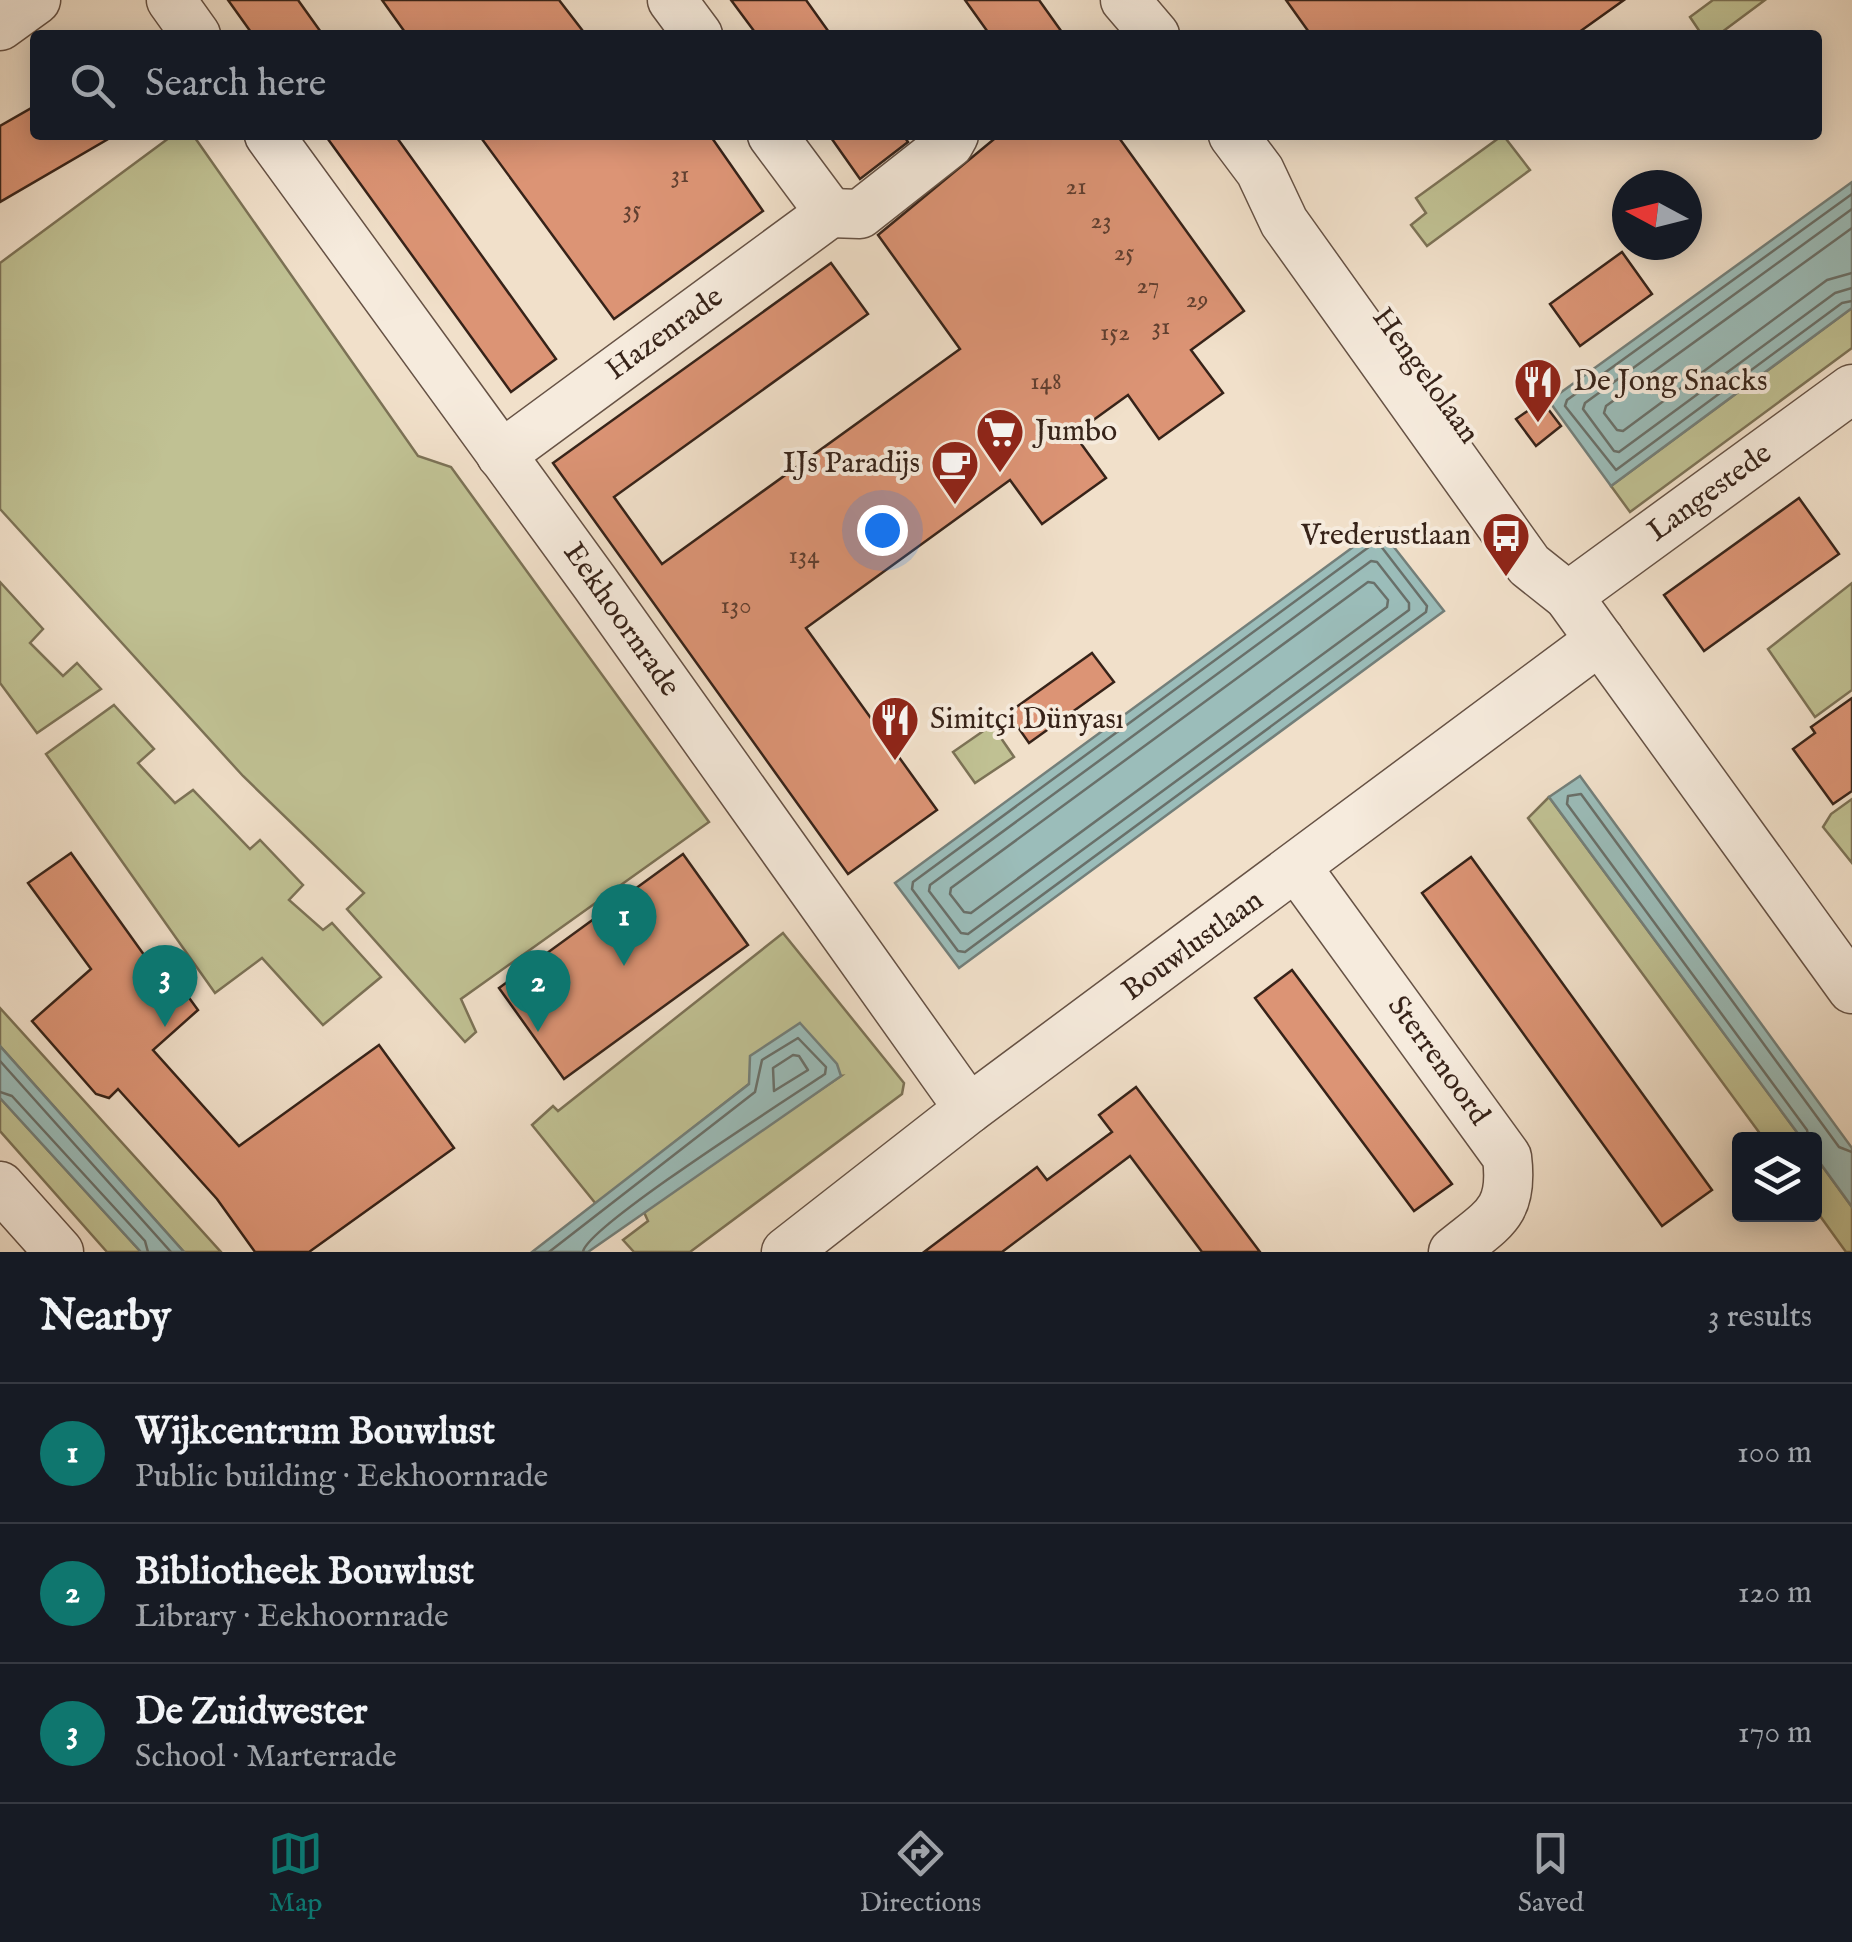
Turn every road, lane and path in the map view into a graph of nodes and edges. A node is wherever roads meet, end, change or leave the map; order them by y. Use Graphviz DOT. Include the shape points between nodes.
graph roads {
  1 [pos="36,0"];
  2 [pos="171,0"];
  3 [pos="672,0"];
  4 [pos="1124,0"];
  5 [pos="1158,0"];
  6 [pos="0,26"];
  7 [pos="192,30"];
  8 [pos="694,30"];
  9 [pos="1151,30"];
  10 [pos="1166,30"];
  11 [pos="273,140"];
  12 [pos="776,140"];
  13 [pos="951,140"];
  14 [pos="1247,153"];
  15 [pos="830,213"];
  16 [pos="1852,389"];
  17 [pos="501,456"];
  18 [pos="1568,596"];
  19 [pos="1600,640"];
  20 [pos="1298,869"];
  21 [pos="1852,990"];
  22 [pos="969,1109"];
  23 [pos="0,1186"];
  24 [pos="59,1252"];
  25 [pos="786,1252"];
  26 [pos="1453,1252"];
  1 -- 6 [label="street"];
  2 -- 7 [label="street"];
  3 -- 8 [label="street"];
  4 -- 9 [label="street"];
  5 -- 10 [label="street"];
  11 -- 17 [label="street, Eekhoornrade"];
  12 -- 15 [label="street"];
  13 -- 15 [label="street" via="860,214"];
  14 -- 18 [label="street, Hengelolaan" via="1284,222 1529,565"];
  15 -- 17 [label="street, Hazenrade"];
  16 -- 18 [label="street, Langestede"];
  17 -- 22 [label="street, Eekhoornrade"];
  18 -- 19 [label="street, Hengelolaan"];
  19 -- 20 [label="street, Bouwlustlaan"];
  19 -- 21 [label="street, Hengelolaan"];
  20 -- 22 [label="street, Bouwlustlaan"];
  20 -- 26 [label="street, Sterrenoord" via="1508,1157 1511,1190 1496,1217"];
  22 -- 25 [label="street, Bouwlustlaan"];
  23 -- 24 [label="street"];
}
